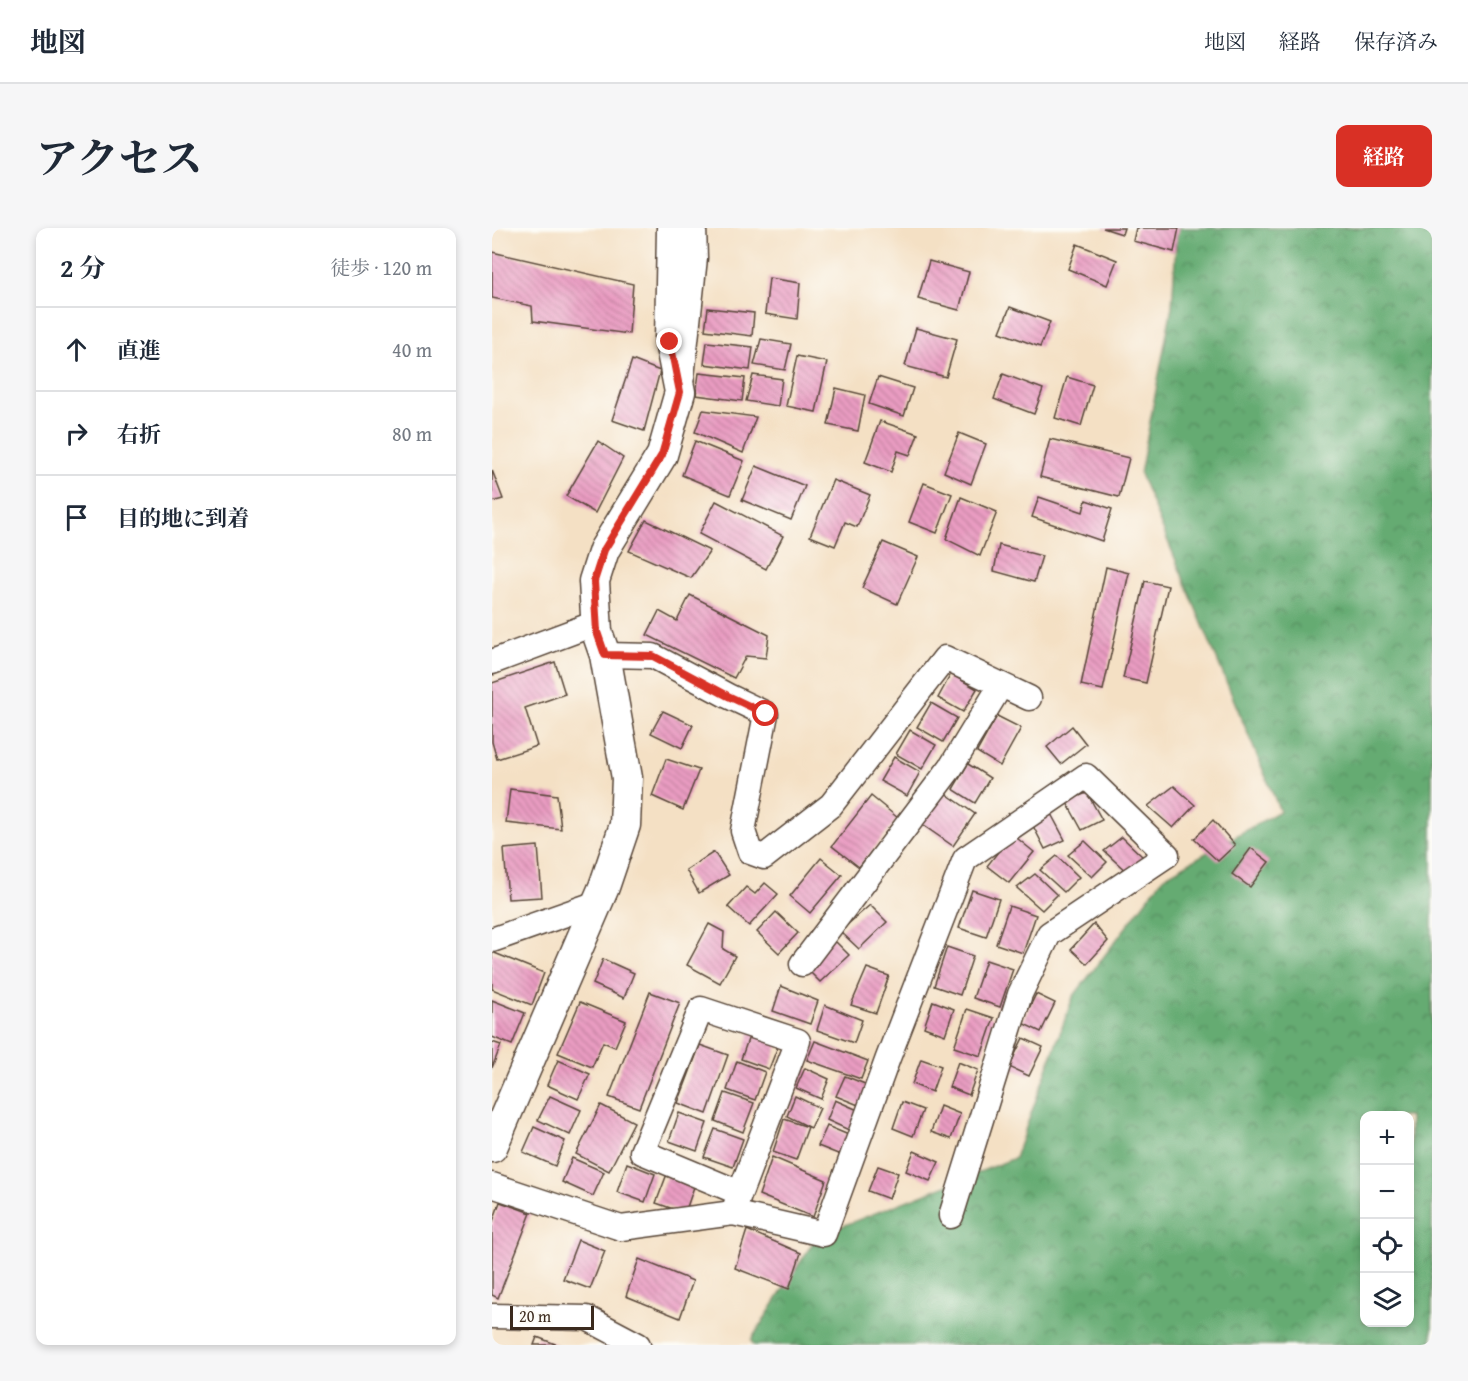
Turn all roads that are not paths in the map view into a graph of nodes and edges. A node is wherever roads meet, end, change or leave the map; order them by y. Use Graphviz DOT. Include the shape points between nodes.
graph roads {
  1 [pos="672,228"];
  2 [pos="694,228"];
  3 [pos="680,392"];
  4 [pos="596,623"];
  5 [pos="605,655"];
  6 [pos="492,662"];
  7 [pos="1001,685"];
  8 [pos="1029,698"];
  9 [pos="597,903"];
  10 [pos="492,940"];
  11 [pos="802,964"];
  12 [pos="492,1148"];
  13 [pos="492,1185"];
  14 [pos="737,1203"];
  15 [pos="951,1216"];
  16 [pos="492,1316"];
  17 [pos="638,1345"];
  1 -- 3 [label="street" via="670,342"];
  2 -- 3 [label="street" via="695,258"];
  3 -- 4 [label="street" via="662,455 604,550 594,581"];
  4 -- 5 [label="street"];
  4 -- 6 [label="street"];
  5 -- 7 [label="street" via="653,656 766,714 743,831 750,852 764,857 831,805 945,658"];
  5 -- 9 [label="street" via="627,778 626,825"];
  7 -- 8 [label="street"];
  7 -- 11 [label="street" via="951,767"];
  9 -- 10 [label="street"];
  9 -- 12 [label="street"];
  13 -- 14 [label="street" via="621,1228"];
  14 -- 14 [label="street" via="798,1041 701,1009 642,1152"];
  14 -- 15 [label="street" via="824,1234 965,860 1086,776 1167,855 1048,934 1020,994"];
  16 -- 17 [label="street" via="587,1318"];
}
